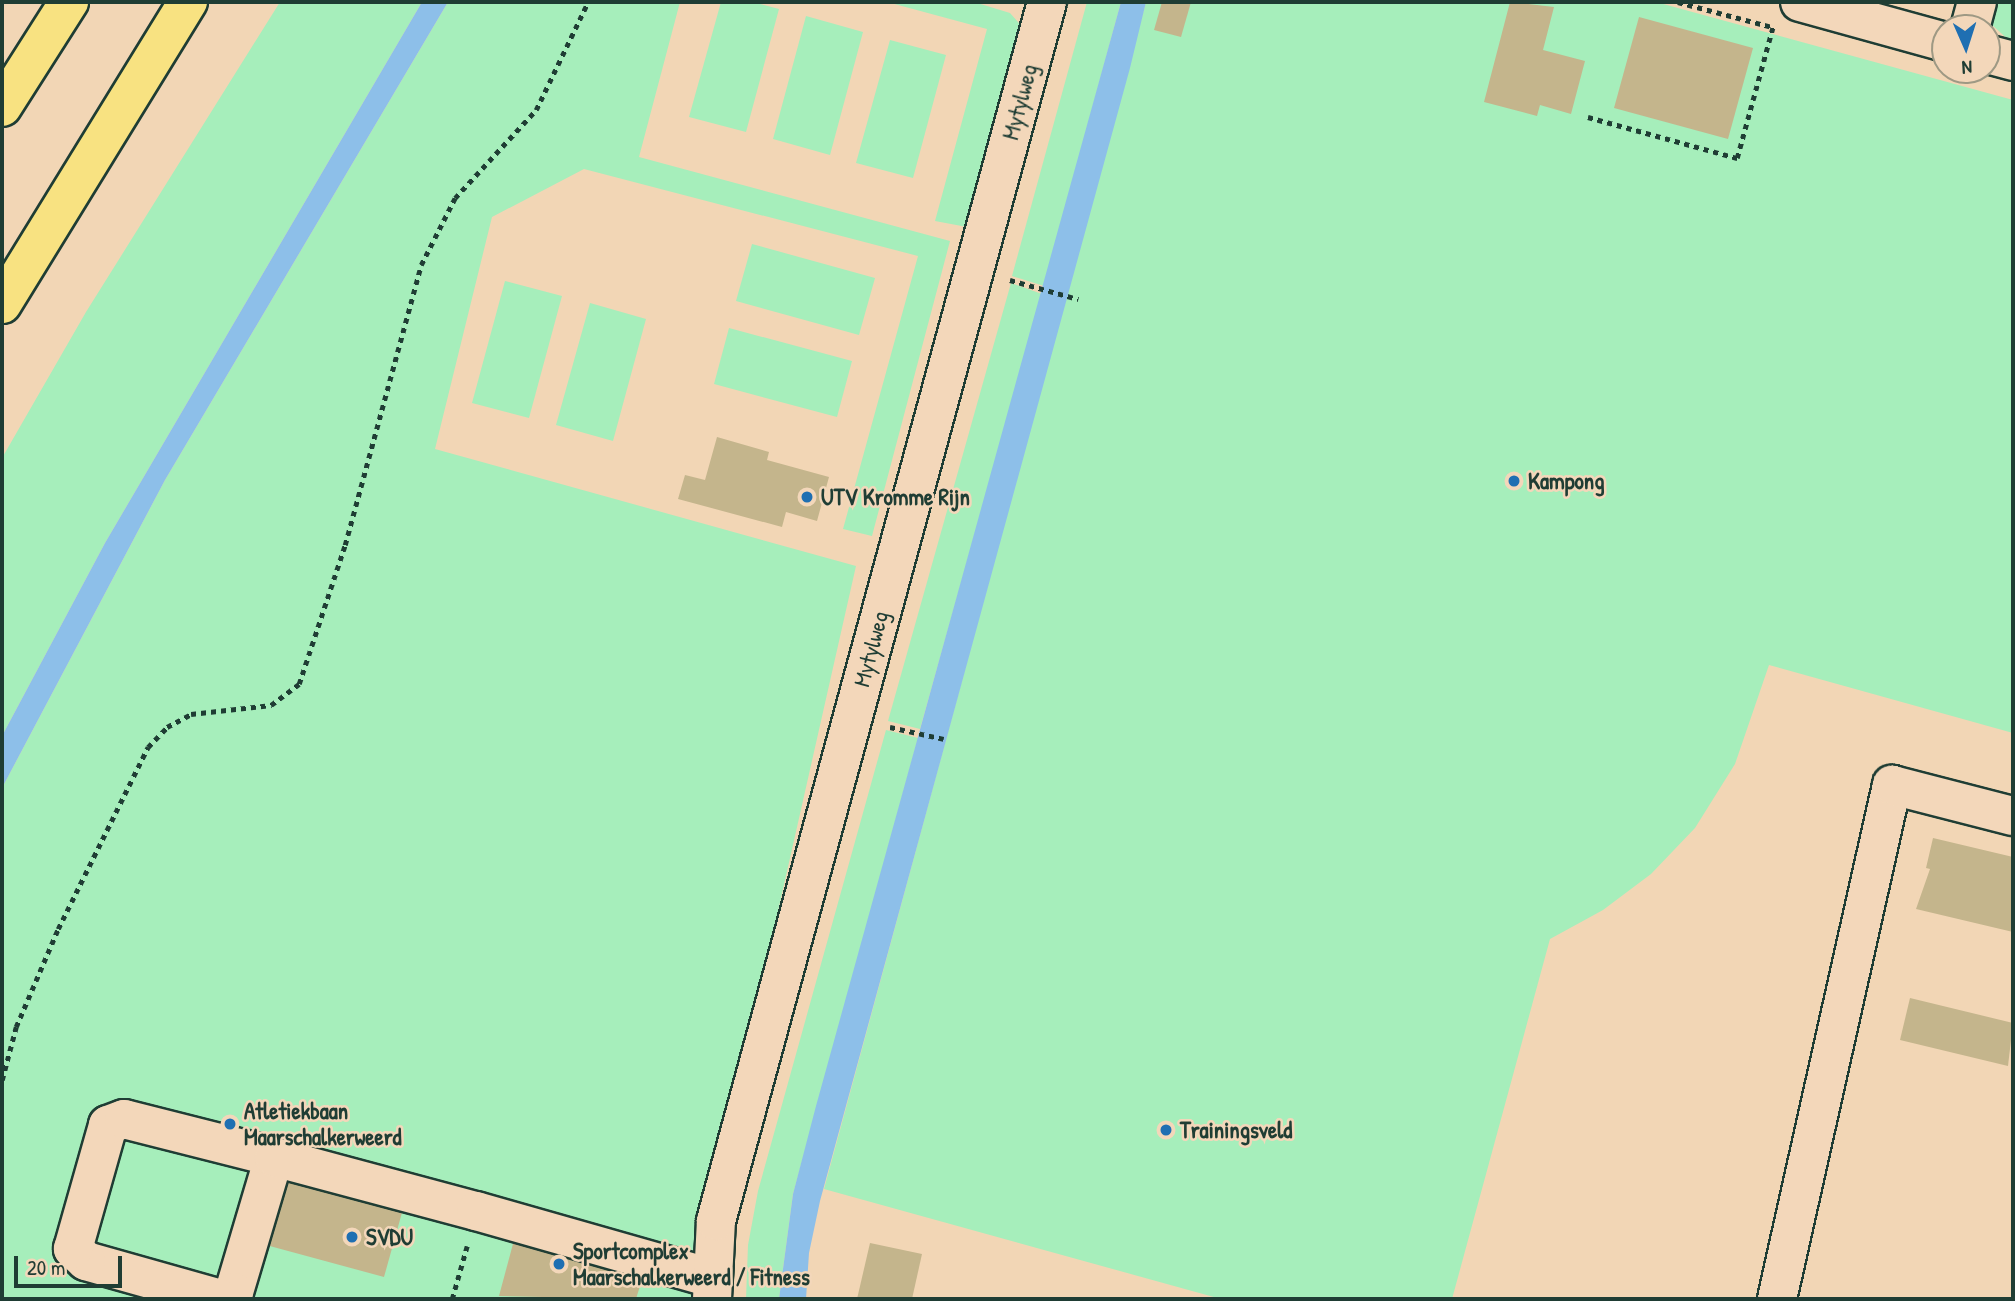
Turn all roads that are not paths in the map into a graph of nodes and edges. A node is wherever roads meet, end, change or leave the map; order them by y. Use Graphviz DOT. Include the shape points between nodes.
graph roads {
  1 [pos="69,2"];
  2 [pos="188,2"];
  3 [pos="1047,2"];
  4 [pos="1788,8"];
  5 [pos="1931,39"];
  6 [pos="2,107"];
  7 [pos="2,304"];
  8 [pos="2013,816"];
  9 [pos="274,1157"];
  10 [pos="711,1289"];
  11 [pos="1777,1299"];
  1 -- 6 [label="highway"];
  2 -- 7 [label="highway"];
  3 -- 10 [label="street, Mytylweg" via="716,1221"];
  4 -- 5 [label="street"];
  8 -- 11 [label="street" via="1892,785"];
  9 -- 9 [label="street" via="124,1119 108,1125 73,1249 86,1261 220,1299 234,1292"];
  9 -- 10 [label="street" via="476,1212"];
}
